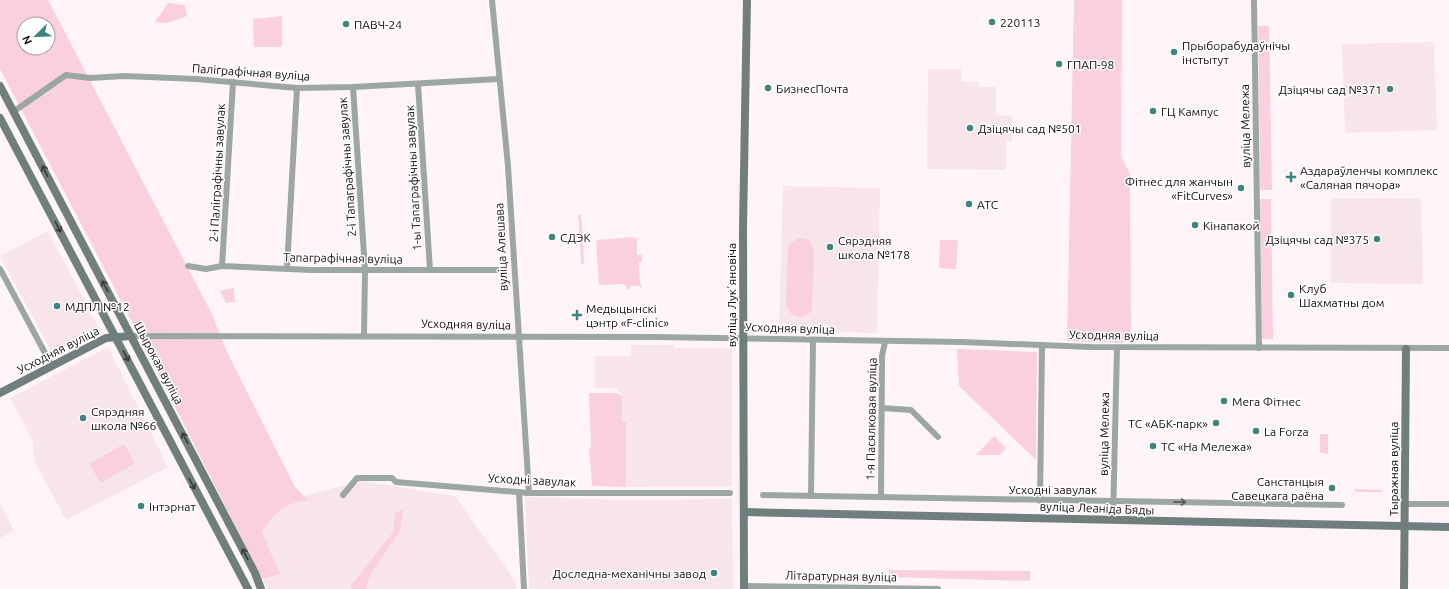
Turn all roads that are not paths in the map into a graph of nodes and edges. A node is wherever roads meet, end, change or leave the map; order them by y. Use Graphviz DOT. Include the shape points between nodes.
graph roads {
  1 [pos="492,0"];
  2 [pos="747,0"];
  3 [pos="1254,0"];
  4 [pos="498,79"];
  5 [pos="233,82"];
  6 [pos="418,84"];
  7 [pos="0,86"];
  8 [pos="353,87"];
  9 [pos="297,88"];
  10 [pos="13,112"];
  11 [pos="0,118"];
  12 [pos="188,266"];
  13 [pos="222,266"];
  14 [pos="287,268"];
  15 [pos="0,269"];
  16 [pos="365,270"];
  17 [pos="430,270"];
  18 [pos="499,270"];
  19 [pos="115,336"];
  20 [pos="131,336"];
  21 [pos="364,336"];
  22 [pos="517,337"];
  23 [pos="743,338"];
  24 [pos="814,341"];
  25 [pos="885,342"];
  26 [pos="1042,346"];
  27 [pos="1117,348"];
  28 [pos="1258,348"];
  29 [pos="1449,348"];
  30 [pos="1406,349"];
  31 [pos="52,366"];
  32 [pos="0,393"];
  33 [pos="882,408"];
  34 [pos="938,437"];
  35 [pos="519,492"];
  36 [pos="528,493"];
  37 [pos="730,493"];
  38 [pos="343,495"];
  39 [pos="763,495"];
  40 [pos="812,496"];
  41 [pos="880,497"];
  42 [pos="1113,500"];
  43 [pos="1040,501"];
  44 [pos="1405,504"];
  45 [pos="1449,504"];
  46 [pos="1342,505"];
  47 [pos="744,512"];
  48 [pos="1113,520"];
  49 [pos="1404,526"];
  50 [pos="1449,527"];
  51 [pos="744,587"];
  52 [pos="810,588"];
  53 [pos="248,589"];
  54 [pos="261,589"];
  55 [pos="524,589"];
  56 [pos="877,589"];
  57 [pos="938,589"];
  58 [pos="1404,589"];
  1 -- 4 [label="street, вуліца Алешава"];
  2 -- 23 [label="main road, вуліца Лукʼяновіча"];
  3 -- 28 [label="street, вуліца Мележа"];
  4 -- 6 [label="street, Паліграфічная вуліца"];
  4 -- 22 [label="street, вуліца Алешава" via="508,166"];
  5 -- 9 [label="street, Паліграфічная вуліца"];
  5 -- 10 [label="street, Паліграфічная вуліца" via="124,76 66,76"];
  5 -- 13 [label="street, 2-і Паліграфічны завулак"];
  6 -- 8 [label="street, Паліграфічная вуліца"];
  6 -- 17 [label="street, 1-ы Тапаграфічны завулак"];
  7 -- 10 [label="main road, Шырокая вуліца"];
  8 -- 9 [label="street, Паліграфічная вуліца"];
  8 -- 16 [label="street, 2-і Тапаграфічны завулак"];
  9 -- 14 [label="street"];
  20 -- 10 [label="main road, Шырокая вуліца, one-way"];
  11 -- 19 [label="main road, one-way"];
  12 -- 13 [label="street, Тапаграфічная вуліца" via="206,269"];
  13 -- 14 [label="street, Тапаграфічная вуліца"];
  14 -- 16 [label="street, Тапаграфічная вуліца"];
  15 -- 31 [label="street"];
  16 -- 17 [label="street, Тапаграфічная вуліца"];
  16 -- 21 [label="street, 2-і Тапаграфічны завулак"];
  17 -- 18 [label="street, Тапаграфічная вуліца"];
  19 -- 20 [label="main road, Усходняя вуліца"];
  19 -- 31 [label="main road, Усходняя вуліца" via="106,338"];
  19 -- 53 [label="main road, one-way"];
  20 -- 21 [label="street, Усходняя вуліца"];
  54 -- 20 [label="main road, Шырокая вуліца, one-way"];
  21 -- 22 [label="street, Усходняя вуліца"];
  22 -- 23 [label="street, Усходняя вуліца"];
  22 -- 36 [label="street, вуліца Алешава"];
  23 -- 24 [label="street, Усходняя вуліца"];
  23 -- 47 [label="main road, вуліца Лукʼяновіча"];
  24 -- 25 [label="street, Усходняя вуліца"];
  24 -- 40 [label="street"];
  25 -- 26 [label="street, Усходняя вуліца"];
  25 -- 33 [label="street, 1-я Пасялковая вуліца" via="882,356"];
  26 -- 27 [label="street, Усходняя вуліца"];
  26 -- 43 [label="street"];
  27 -- 28 [label="street, Усходняя вуліца"];
  27 -- 42 [label="street, вуліца Мележа"];
  28 -- 30 [label="street, Усходняя вуліца"];
  29 -- 30 [label="street, Усходняя вуліца"];
  30 -- 44 [label="main road, Тыражная вуліца"];
  31 -- 32 [label="main road, Усходняя вуліца"];
  33 -- 34 [label="street" via="911,410"];
  33 -- 41 [label="street, 1-я Пасялковая вуліца"];
  35 -- 36 [label="street, Усходні завулак"];
  35 -- 38 [label="street, Усходні завулак" via="396,482 392,478 357,478"];
  35 -- 55 [label="street"];
  36 -- 37 [label="street, Усходні завулак"];
  39 -- 40 [label="street, Усходні завулак"];
  40 -- 41 [label="street, Усходні завулак"];
  41 -- 43 [label="street, Усходні завулак"];
  42 -- 43 [label="street, Усходні завулак"];
  42 -- 46 [label="street, Усходні завулак, one-way"];
  42 -- 48 [label="street, вуліца Мележа"];
  44 -- 45 [label="street"];
  44 -- 49 [label="main road, Тыражная вуліца"];
  47 -- 48 [label="main road, вуліца Леаніда Бяды"];
  47 -- 51 [label="main road, вуліца Лукʼяновіча"];
  48 -- 49 [label="main road, вуліца Леаніда Бяды"];
  49 -- 50 [label="main road, вуліца Леаніда Бяды"];
  49 -- 58 [label="main road, Тыражная вуліца"];
  51 -- 52 [label="street, Літаратурная вуліца"];
  52 -- 56 [label="street, Літаратурная вуліца"];
  56 -- 57 [label="street, Літаратурная вуліца"];
}
